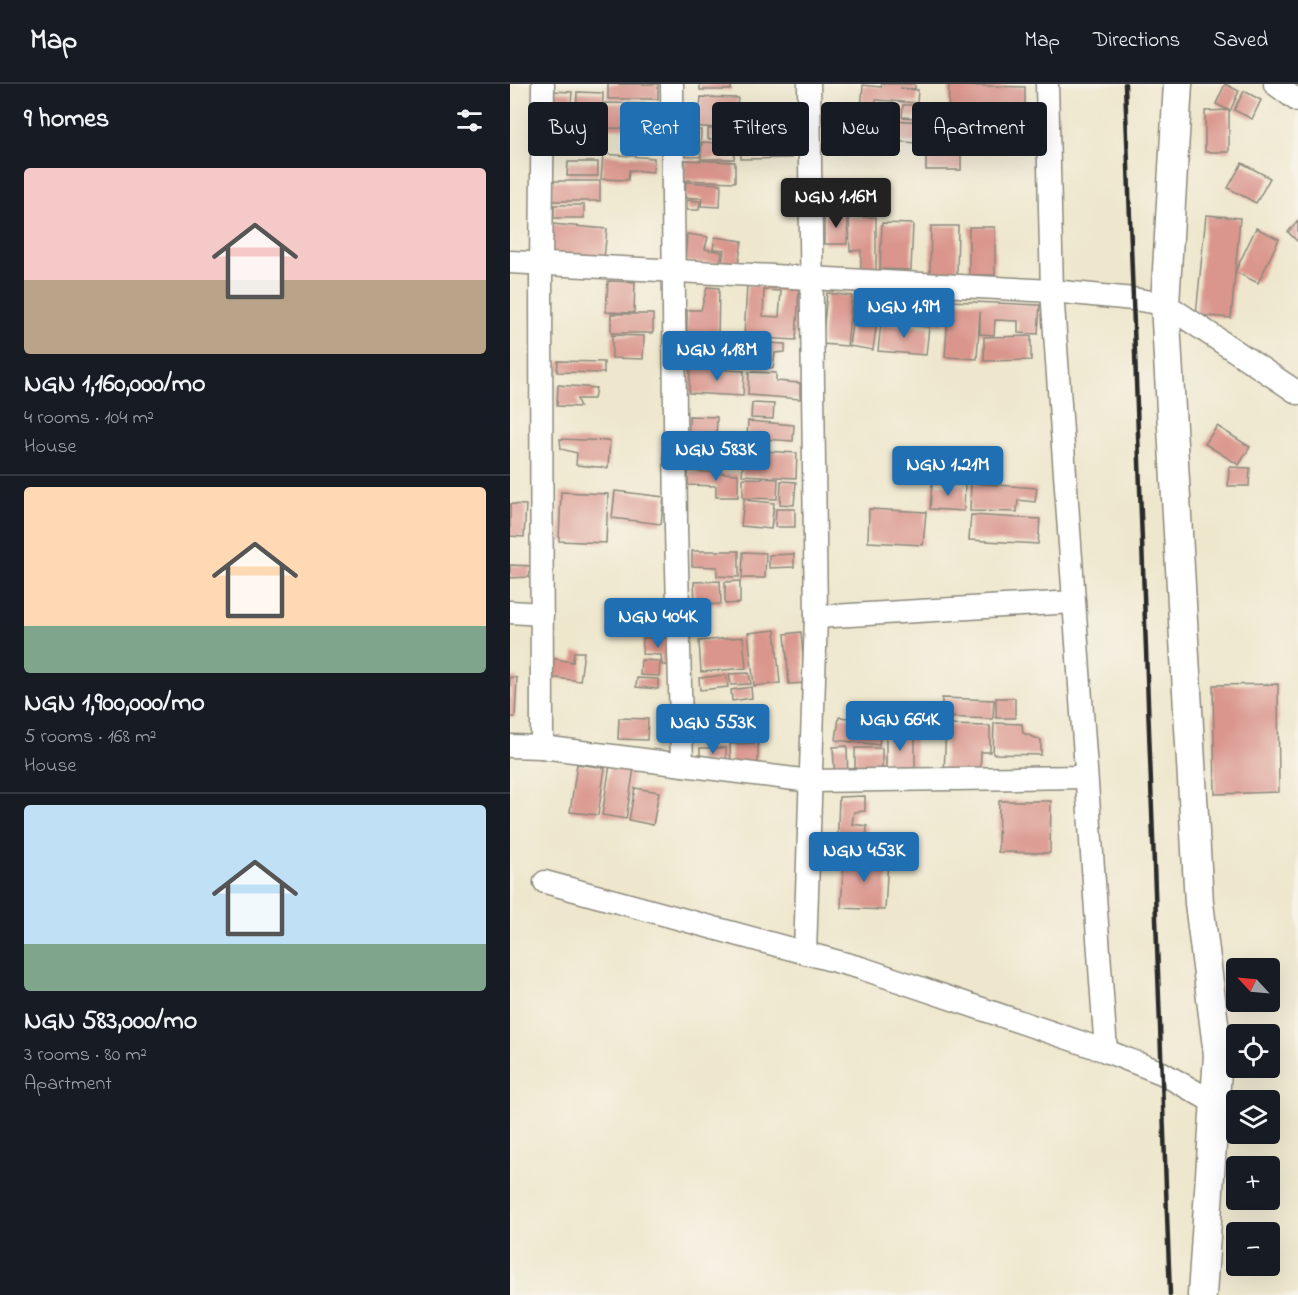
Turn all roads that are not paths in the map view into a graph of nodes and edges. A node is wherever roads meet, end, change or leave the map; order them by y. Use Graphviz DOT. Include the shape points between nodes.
graph roads {
  1 [pos="543,84"];
  2 [pos="672,84"];
  3 [pos="809,84"];
  4 [pos="1047,84"];
  5 [pos="1178,84"];
  6 [pos="1275,84"];
  7 [pos="1298,101"];
  8 [pos="510,262"];
  9 [pos="541,264"];
  10 [pos="674,271"];
  11 [pos="811,278"];
  12 [pos="1052,291"];
  13 [pos="1165,304"];
  14 [pos="1298,393"];
  15 [pos="1074,602"];
  16 [pos="510,612"];
  17 [pos="542,614"];
  18 [pos="816,617"];
  19 [pos="510,746"];
  20 [pos="542,747"];
  21 [pos="682,765"];
  22 [pos="1086,777"];
  23 [pos="810,781"];
  24 [pos="545,882"];
  25 [pos="805,953"];
  26 [pos="1106,1051"];
  27 [pos="1215,1102"];
  28 [pos="1202,1295"];
  1 -- 9 [label="street"];
  2 -- 10 [label="street"];
  3 -- 11 [label="street"];
  4 -- 12 [label="street"];
  5 -- 13 [label="main road"];
  6 -- 7 [label="street"];
  8 -- 9 [label="street"];
  9 -- 10 [label="street"];
  9 -- 17 [label="street"];
  10 -- 11 [label="street"];
  10 -- 21 [label="street"];
  11 -- 12 [label="street"];
  11 -- 18 [label="street"];
  12 -- 13 [label="street"];
  12 -- 15 [label="street"];
  13 -- 14 [label="street"];
  13 -- 27 [label="main road" via="1199,903 1218,1055"];
  15 -- 18 [label="street"];
  15 -- 22 [label="street"];
  16 -- 17 [label="street"];
  17 -- 20 [label="street"];
  18 -- 23 [label="street"];
  19 -- 20 [label="street"];
  20 -- 21 [label="street"];
  21 -- 23 [label="street"];
  22 -- 23 [label="street"];
  22 -- 26 [label="street"];
  23 -- 25 [label="street"];
  24 -- 25 [label="street"];
  25 -- 26 [label="street" via="861,968"];
  26 -- 27 [label="street" via="1162,1073"];
  27 -- 28 [label="main road"];
}
